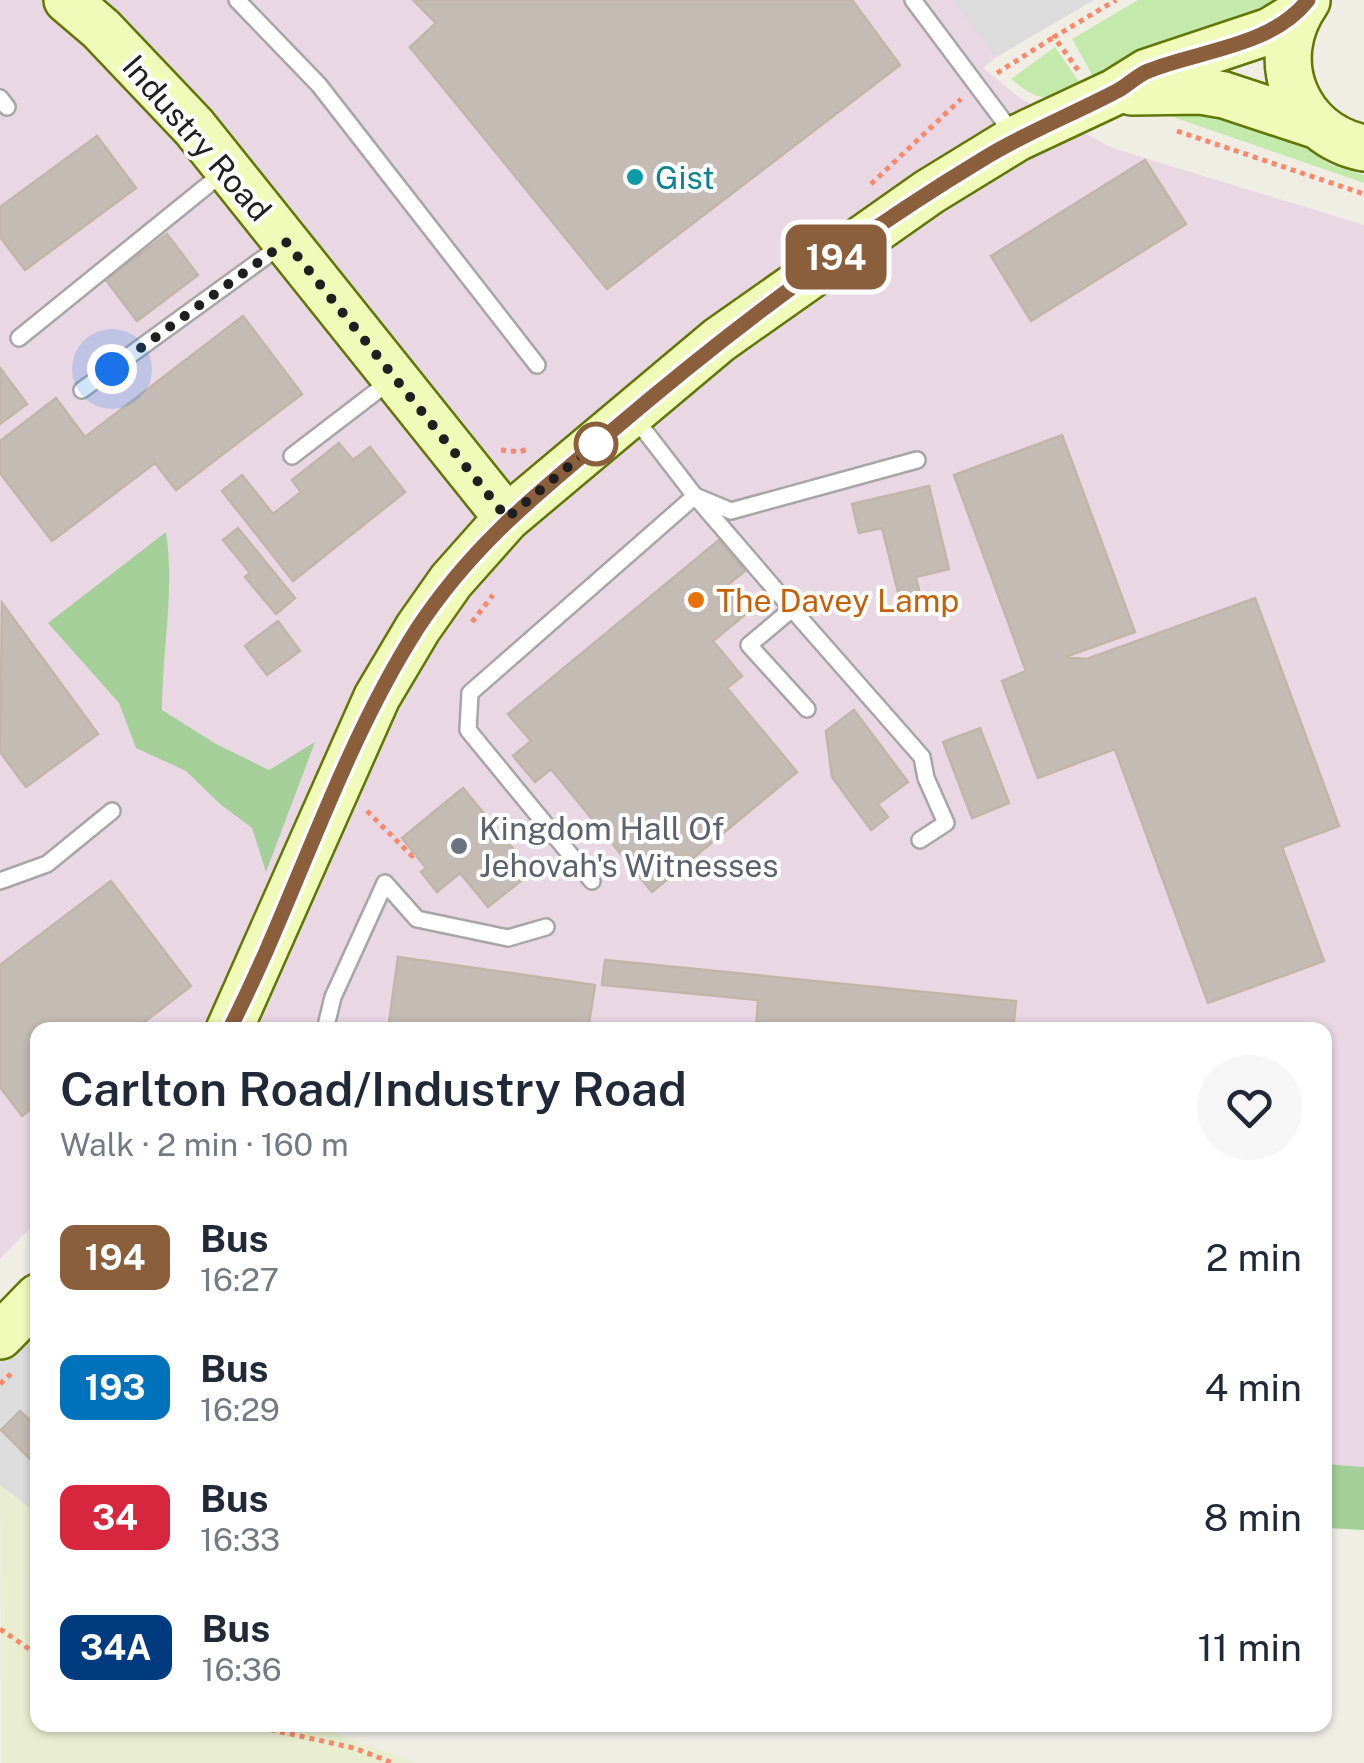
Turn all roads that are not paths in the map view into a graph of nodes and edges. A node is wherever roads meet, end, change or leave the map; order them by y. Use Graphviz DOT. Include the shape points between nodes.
graph roads {
  1 [pos="67,0"];
  2 [pos="237,0"];
  3 [pos="913,0"];
  4 [pos="1303,7"];
  5 [pos="1115,92"];
  6 [pos="1315,125"];
  7 [pos="1017,138"];
  8 [pos="1364,148"];
  9 [pos="228,169"];
  10 [pos="286,242"];
  11 [pos="18,338"];
  12 [pos="537,365"];
  13 [pos="393,378"];
  14 [pos="82,390"];
  15 [pos="631,414"];
  16 [pos="292,456"];
  17 [pos="917,460"];
  18 [pos="694,496"];
  19 [pos="507,518"];
  20 [pos="792,609"];
  21 [pos="807,710"];
  22 [pos="112,811"];
  23 [pos="920,840"];
  24 [pos="592,880"];
  25 [pos="0,881"];
  26 [pos="546,927"];
  27 [pos="233,1022"];
  28 [pos="327,1022"];
  29 [pos="30,1306"];
  30 [pos="0,1336"];
  1 -- 9 [label="main road, Industry Road"];
  2 -- 12 [label="lane" via="319,85"];
  3 -- 7 [label="lane"];
  4 -- 5 [label="main road" via="1270,31 1147,72"];
  4 -- 6 [label="main road" via="1286,61 1290,84"];
  5 -- 6 [label="main road" via="1201,91"];
  5 -- 7 [label="main road"];
  6 -- 8 [label="main road"];
  7 -- 15 [label="main road" via="719,340"];
  9 -- 10 [label="main road, Industry Road"];
  9 -- 11 [label="lane"];
  10 -- 13 [label="main road, Industry Road"];
  10 -- 14 [label="lane"];
  13 -- 16 [label="lane"];
  13 -- 19 [label="main road, Industry Road"];
  15 -- 18 [label="lane"];
  15 -- 19 [label="main road"];
  17 -- 18 [label="lane" via="731,511"];
  18 -- 20 [label="lane"];
  18 -- 24 [label="lane" via="470,693 468,730"];
  19 -- 27 [label="main road" via="451,581 377,697"];
  20 -- 21 [label="lane" via="750,645"];
  20 -- 23 [label="lane" via="922,756 946,823"];
  22 -- 25 [label="lane" via="47,864"];
  26 -- 28 [label="lane" via="508,938 418,918 385,882"];
  29 -- 30 [label="main road"];
}
